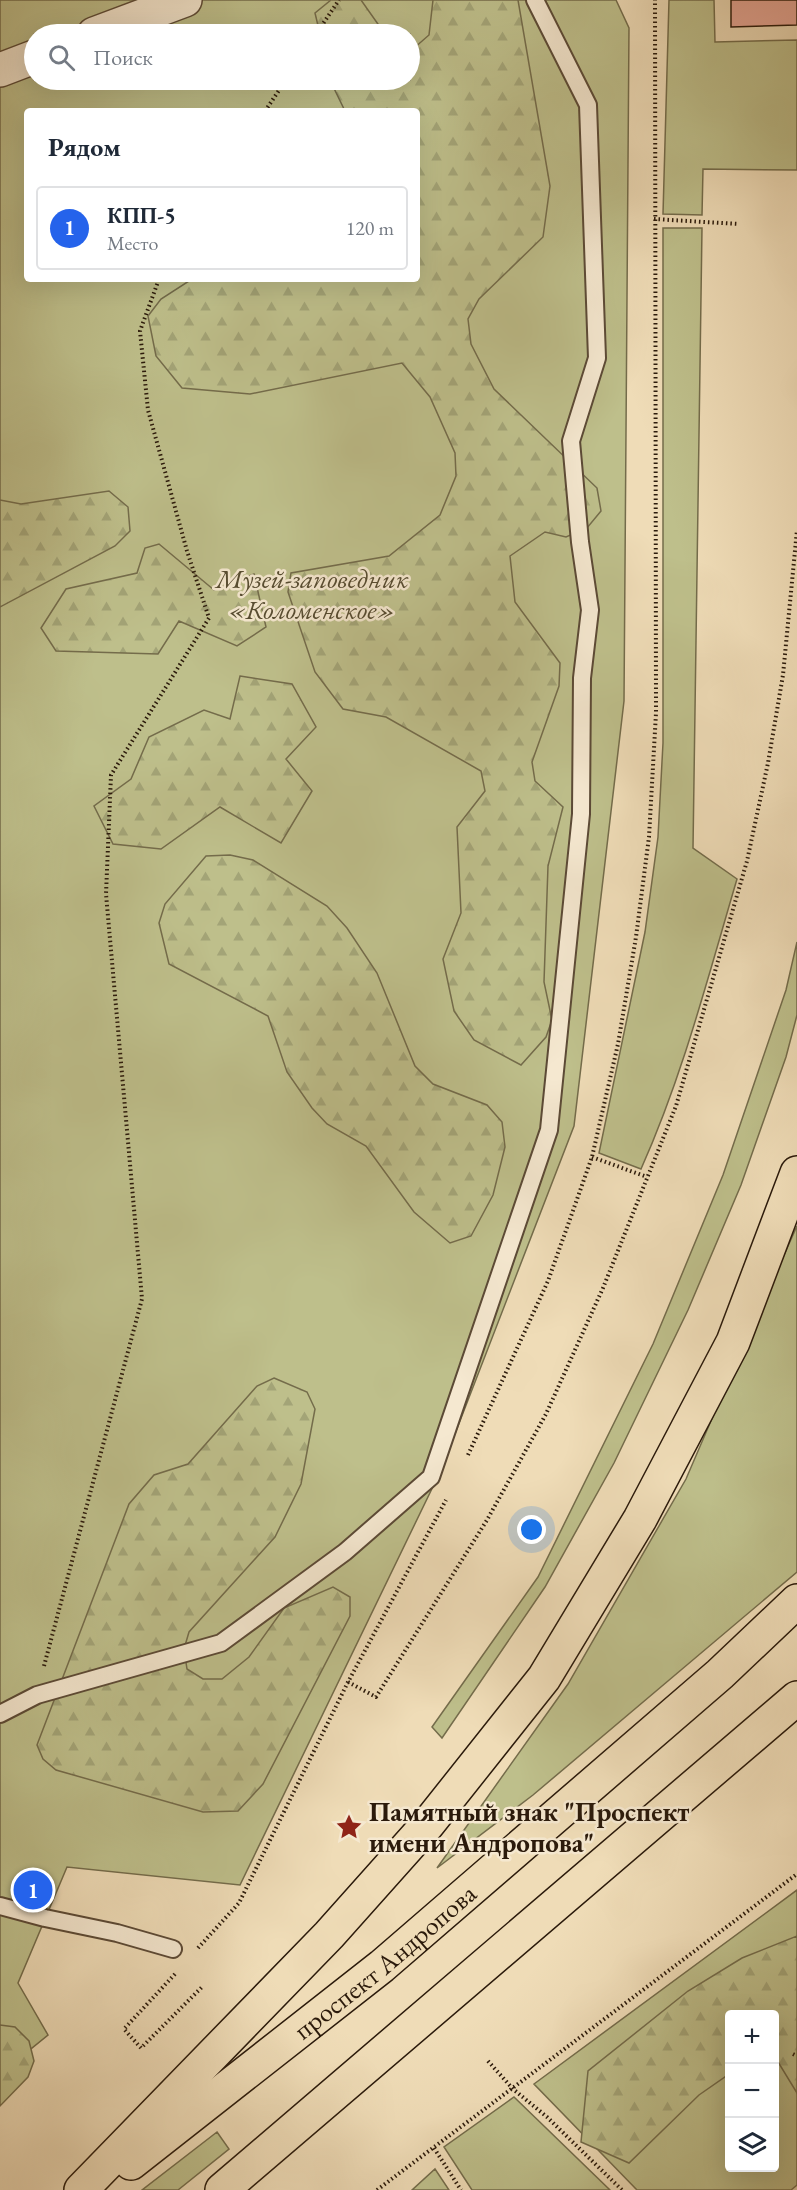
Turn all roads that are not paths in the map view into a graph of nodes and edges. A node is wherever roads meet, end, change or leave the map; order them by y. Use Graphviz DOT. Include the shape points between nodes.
graph roads {
  1 [pos="185,0"];
  2 [pos="535,0"];
  3 [pos="121,24"];
  4 [pos="24,61"];
  5 [pos="0,70"];
  6 [pos="797,1173"];
  7 [pos="797,1601"];
  8 [pos="797,1698"];
  9 [pos="0,1714"];
  10 [pos="0,1906"];
  11 [pos="173,1949"];
  12 [pos="81,2190"];
  13 [pos="96,2190"];
  14 [pos="222,2190"];
  1 -- 3 [label="street"];
  2 -- 9 [label="lane" via="588,105 597,358 571,441 590,610 582,678 581,814 549,1130 430,1477 345,1552 221,1643 36,1695"];
  4 -- 5 [label="street"];
  6 -- 12 [label="main road" via="733,1342 640,1519 543,1678 428,1824 329,1935"];
  7 -- 13 [label="main road, проспект Андропова" via="720,1674 382,1966"];
  8 -- 14 [label="main road"];
  10 -- 11 [label="lane"];
}
